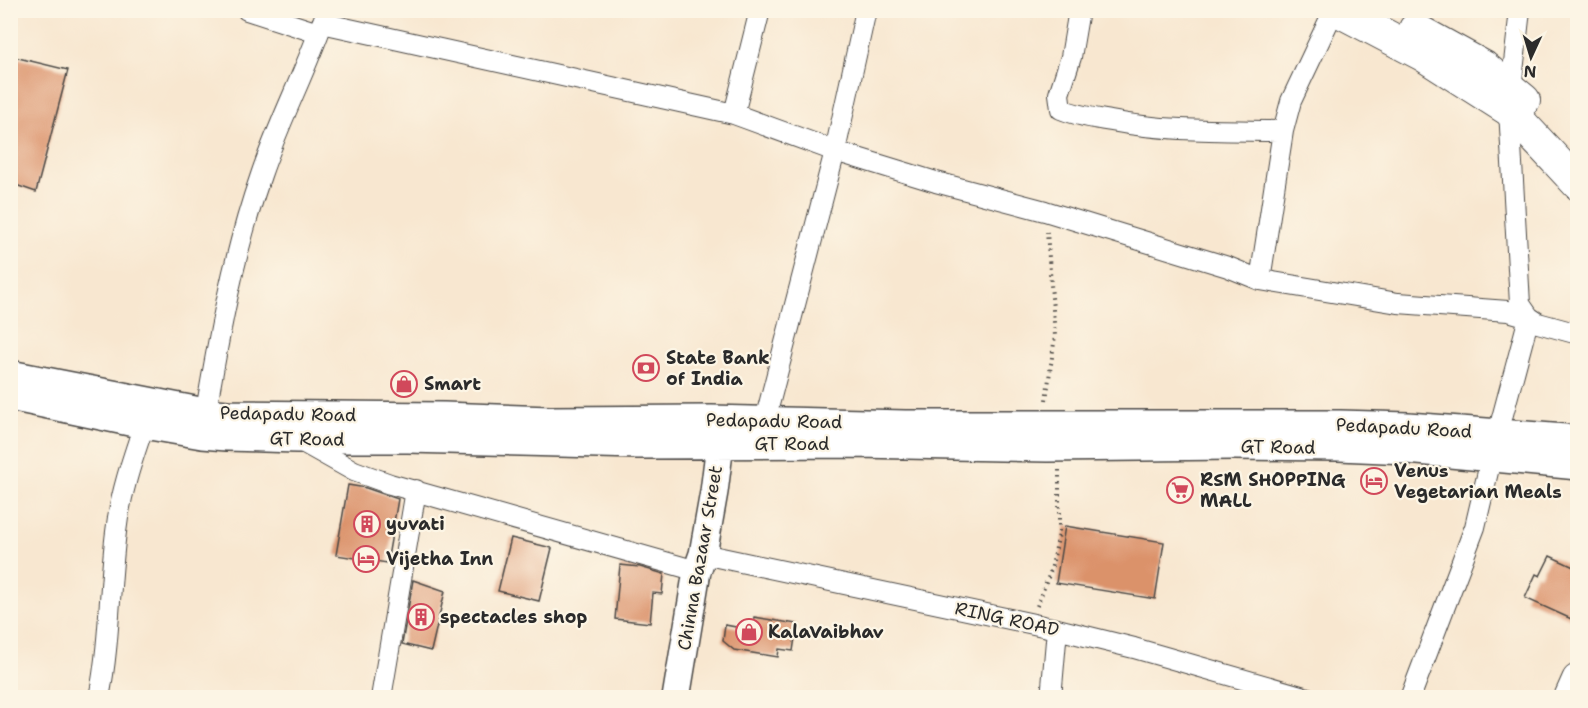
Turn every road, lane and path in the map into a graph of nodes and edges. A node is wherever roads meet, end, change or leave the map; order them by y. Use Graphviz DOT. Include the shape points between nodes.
graph roads {
  1 [pos="247,10"];
  2 [pos="760,10"];
  3 [pos="866,10"];
  4 [pos="1079,10"];
  5 [pos="1335,10"];
  6 [pos="1380,10"];
  7 [pos="1520,10"];
  8 [pos="322,22"];
  9 [pos="1510,99"];
  10 [pos="734,114"];
  11 [pos="1283,131"];
  12 [pos="835,151"];
  13 [pos="1578,155"];
  14 [pos="1578,184"];
  15 [pos="1045,211"];
  16 [pos="1260,280"];
  17 [pos="1529,317"];
  18 [pos="1578,334"];
  19 [pos="10,374"];
  20 [pos="10,397"];
  21 [pos="765,420"];
  22 [pos="204,423"];
  23 [pos="144,425"];
  24 [pos="715,432"];
  25 [pos="1498,433"];
  26 [pos="1045,436"];
  27 [pos="297,439"];
  28 [pos="1578,439"];
  29 [pos="1491,459"];
  30 [pos="1578,466"];
  31 [pos="416,490"];
  32 [pos="700,562"];
  33 [pos="1030,624"];
  34 [pos="1057,629"];
  35 [pos="1578,680"];
  36 [pos="99,698"];
  37 [pos="381,698"];
  38 [pos="676,698"];
  39 [pos="1051,698"];
  40 [pos="1308,698"];
  41 [pos="1410,698"];
  42 [pos="1570,698"];
  1 -- 8 [label="street"];
  2 -- 10 [label="street"];
  3 -- 12 [label="street"];
  4 -- 11 [label="street" via="1071,57 1059,94 1061,109 1073,115 1141,127"];
  5 -- 9 [label="main road"];
  5 -- 11 [label="street" via="1291,101"];
  6 -- 9 [label="main road" via="1484,67"];
  7 -- 9 [label="street"];
  8 -- 10 [label="street"];
  8 -- 22 [label="street" via="260,177 225,306"];
  9 -- 13 [label="main road" via="1548,122"];
  9 -- 14 [label="main road"];
  9 -- 17 [label="street" via="1520,304"];
  10 -- 12 [label="street"];
  11 -- 16 [label="street"];
  12 -- 15 [label="street"];
  12 -- 21 [label="street"];
  15 -- 16 [label="street"];
  15 -- 26 [label="path" via="1055,336"];
  16 -- 17 [label="street" via="1398,303 1508,311"];
  17 -- 18 [label="street"];
  17 -- 25 [label="street"];
  19 -- 22 [label="main road, Pedapadu Road"];
  20 -- 23 [label="main road, GT Road"];
  21 -- 24 [label="main road, Pedapadu Road"];
  21 -- 26 [label="main road, Pedapadu Road" via="905,424"];
  22 -- 23 [label="main road, GT Road"];
  22 -- 24 [label="main road, Pedapadu Road" via="296,416 444,416"];
  22 -- 27 [label="main road, GT Road"];
  23 -- 36 [label="street" via="127,474 116,529 105,670"];
  24 -- 26 [label="main road, GT Road"];
  24 -- 27 [label="main road, GT Road" via="638,445"];
  24 -- 32 [label="main road, Chinna Bazaar Street" via="714,492"];
  25 -- 26 [label="main road, Pedapadu Road" via="1340,424"];
  25 -- 28 [label="main road, Pedapadu Road"];
  25 -- 29 [label="street"];
  26 -- 29 [label="main road, GT Road" via="1407,450"];
  26 -- 33 [label="path" via="1060,472 1059,534 1051,570"];
  27 -- 31 [label="street, RING ROAD" via="354,471"];
  29 -- 30 [label="main road, GT Road"];
  29 -- 41 [label="street" via="1475,527"];
  31 -- 32 [label="street, RING ROAD"];
  31 -- 37 [label="street"];
  32 -- 33 [label="street, RING ROAD"];
  32 -- 38 [label="main road, Chinna Bazaar Street"];
  33 -- 34 [label="street, RING ROAD"];
  34 -- 39 [label="street"];
  34 -- 40 [label="street, RING ROAD"];
  35 -- 42 [label="main road"];
}
